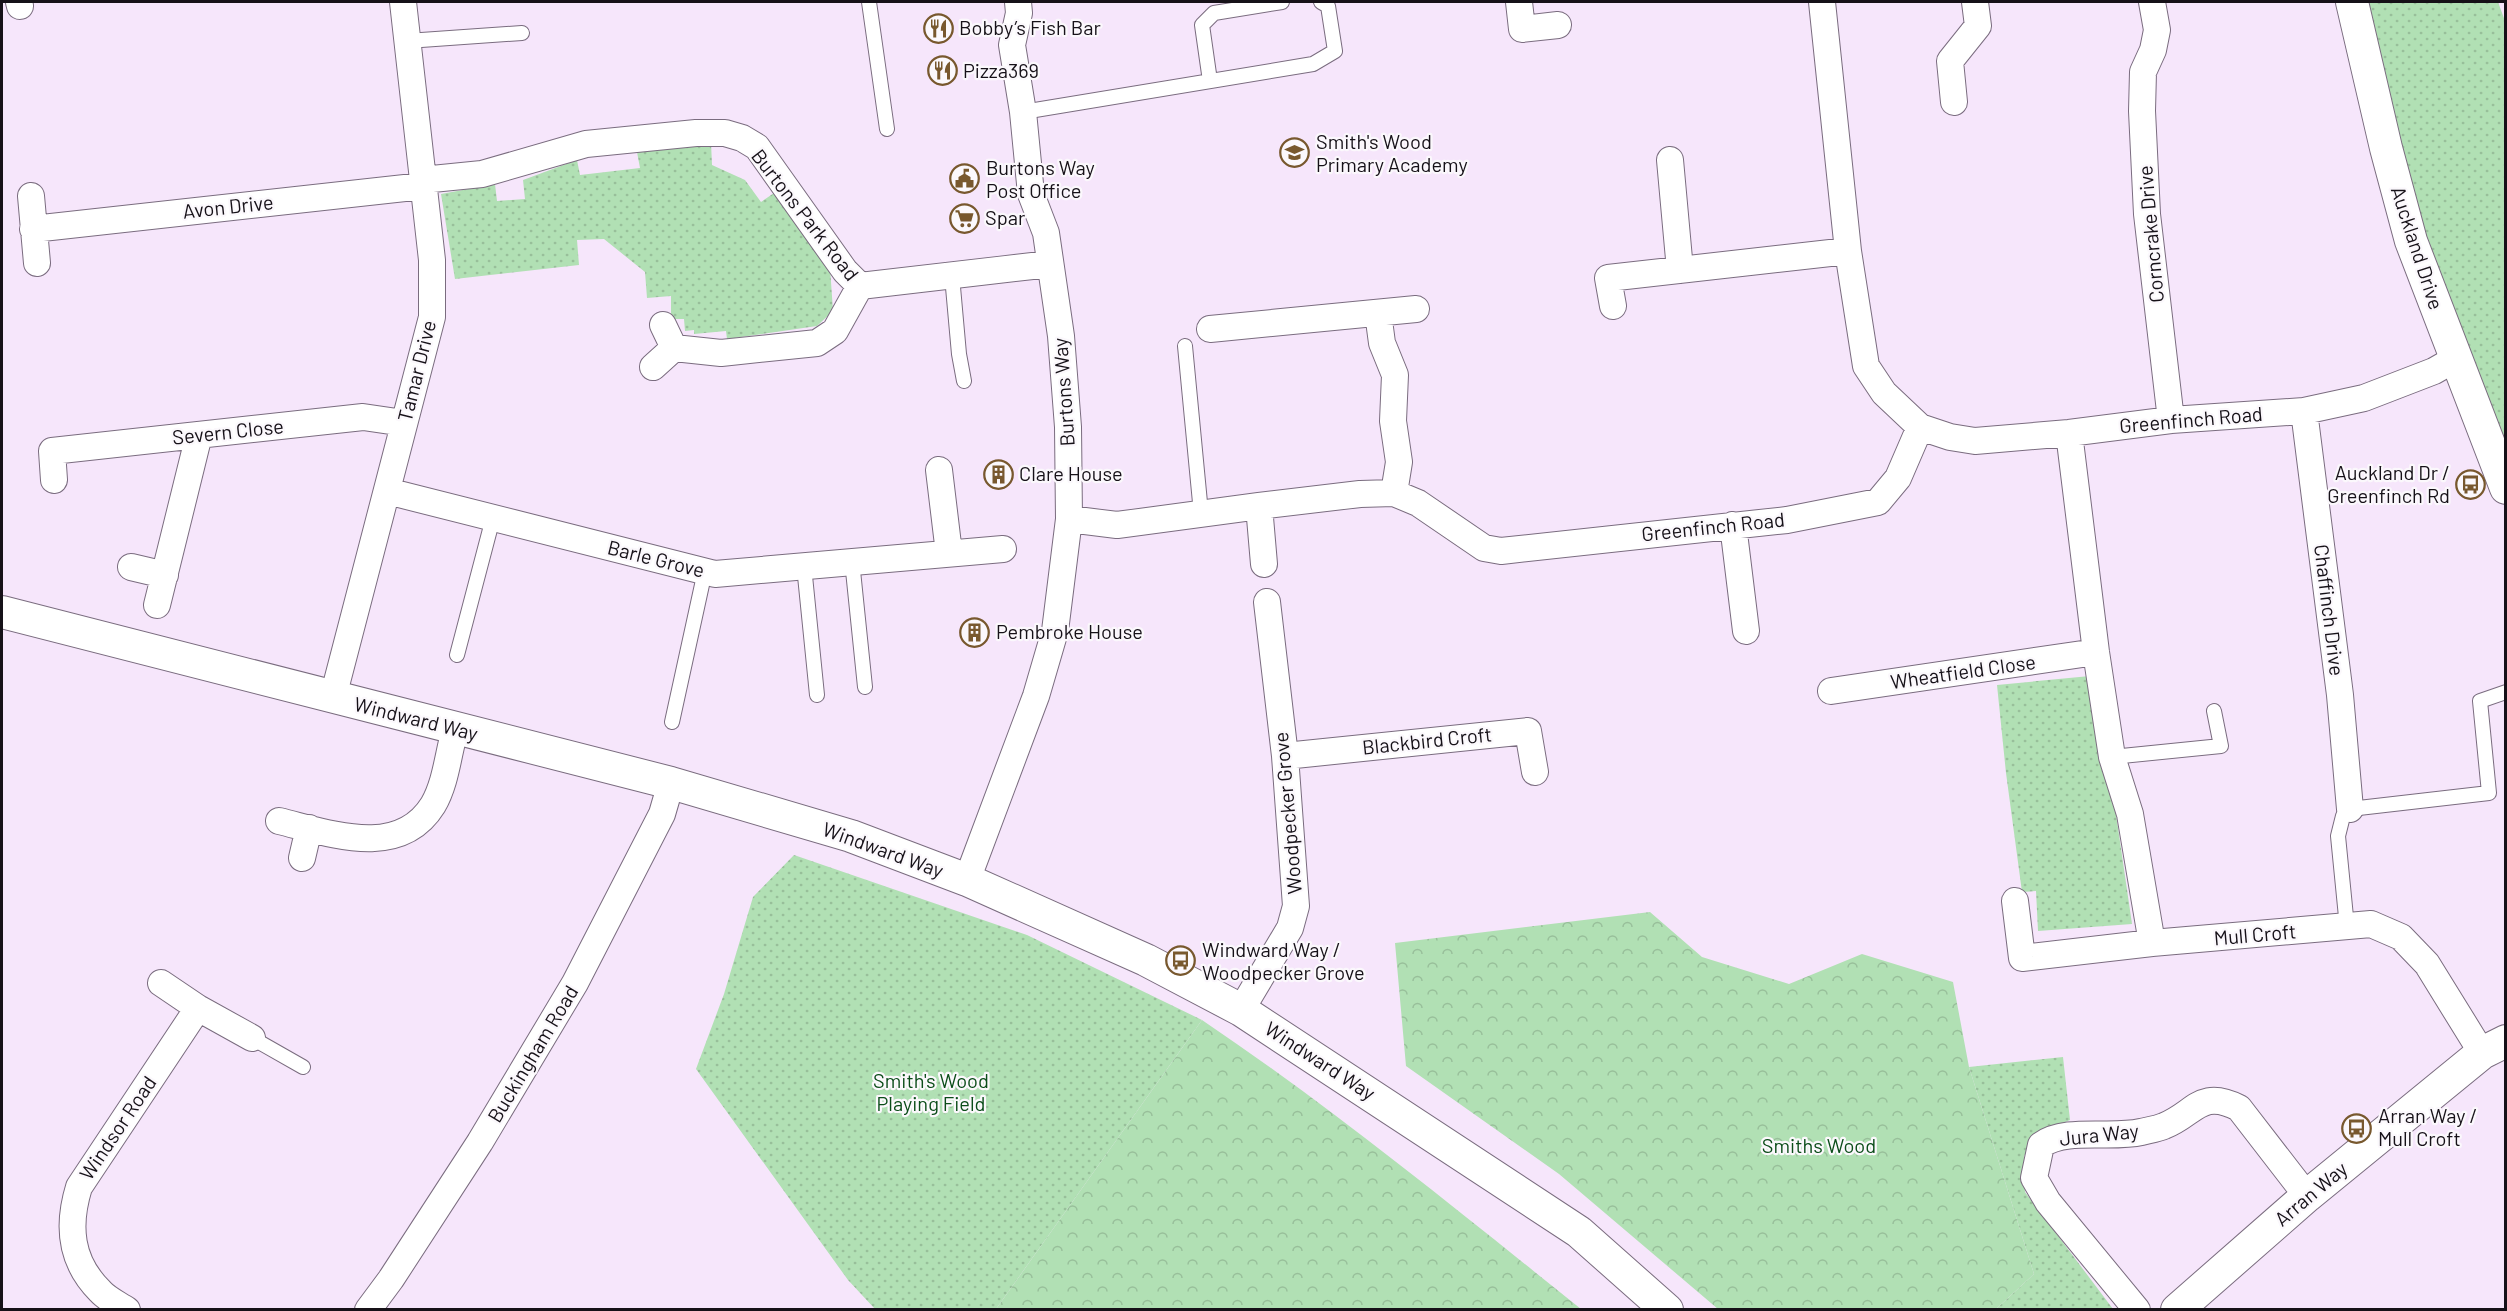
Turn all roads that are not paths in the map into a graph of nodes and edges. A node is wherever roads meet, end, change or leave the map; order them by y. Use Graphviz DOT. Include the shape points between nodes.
graph roads {
  1 [pos="403,2"];
  2 [pos="869,2"];
  3 [pos="1018,2"];
  4 [pos="1282,2"];
  5 [pos="1321,2"];
  6 [pos="1519,2"];
  7 [pos="1822,2"];
  8 [pos="1975,2"];
  9 [pos="2152,2"];
  10 [pos="2352,2"];
  11 [pos="1558,25"];
  12 [pos="522,33"];
  13 [pos="407,41"];
  14 [pos="1210,81"];
  15 [pos="1954,102"];
  16 [pos="1023,112"];
  17 [pos="887,129"];
  18 [pos="1670,160"];
  19 [pos="423,183"];
  20 [pos="31,196"];
  21 [pos="33,228"];
  22 [pos="1848,251"];
  23 [pos="37,262"];
  24 [pos="1050,264"];
  25 [pos="1680,270"];
  26 [pos="952,276"];
  27 [pos="861,286"];
  28 [pos="1613,306"];
  29 [pos="1416,309"];
  30 [pos="1378,313"];
  31 [pos="663,325"];
  32 [pos="1210,329"];
  33 [pos="1185,346"];
  34 [pos="674,348"];
  35 [pos="2455,359"];
  36 [pos="653,367"];
  37 [pos="964,381"];
  38 [pos="2304,411"];
  39 [pos="2171,420"];
  40 [pos="404,423"];
  41 [pos="1920,427"];
  42 [pos="2069,433"];
  43 [pos="199,435"];
  44 [pos="939,470"];
  45 [pos="54,480"];
  46 [pos="2505,488"];
  47 [pos="387,491"];
  48 [pos="1394,493"];
  49 [pos="1259,506"];
  50 [pos="1201,513"];
  51 [pos="493,518"];
  52 [pos="1070,519"];
  53 [pos="1733,525"];
  54 [pos="1003,549"];
  55 [pos="949,553"];
  56 [pos="852,561"];
  57 [pos="1264,564"];
  58 [pos="804,566"];
  59 [pos="131,567"];
  60 [pos="705,571"];
  61 [pos="165,575"];
  62 [pos="1267,602"];
  63 [pos="157,605"];
  64 [pos="2,612"];
  65 [pos="1746,631"];
  66 [pos="2096,652"];
  67 [pos="457,656"];
  68 [pos="865,687"];
  69 [pos="1831,691"];
  70 [pos="2505,692"];
  71 [pos="817,694"];
  72 [pos="333,698"];
  73 [pos="2214,711"];
  74 [pos="672,722"];
  75 [pos="455,730"];
  76 [pos="1284,756"];
  77 [pos="2112,757"];
  78 [pos="1535,772"];
  79 [pos="671,783"];
  80 [pos="2350,809"];
  81 [pos="279,821"];
  82 [pos="309,828"];
  83 [pos="302,858"];
  84 [pos="967,880"];
  85 [pos="2014,901"];
  86 [pos="2347,927"];
  87 [pos="2152,944"];
  88 [pos="161,983"];
  89 [pos="198,1008"];
  90 [pos="1241,1010"];
  91 [pos="252,1038"];
  92 [pos="2494,1047"];
  93 [pos="303,1067"];
  94 [pos="2307,1196"];
  95 [pos="127,1310"];
  96 [pos="368,1310"];
  97 [pos="1667,1310"];
  98 [pos="2138,1310"];
  99 [pos="2177,1310"];
  1 -- 13 [label="street, Tamar Drive"];
  2 -- 17 [label="lane"];
  3 -- 16 [label="street, Burtons Way" via="1012,45"];
  4 -- 14 [label="lane" via="1214,13 1202,25"];
  5 -- 14 [label="lane" via="1328,6 1335,51 1313,64"];
  6 -- 11 [label="street" via="1522,29"];
  7 -- 22 [label="street, Greenfinch Road"];
  8 -- 15 [label="street" via="1978,26 1950,61"];
  9 -- 39 [label="street, Corncrake Drive" via="2157,30 2143,72 2146,202"];
  10 -- 35 [label="street, Auckland Drive" via="2411,241"];
  12 -- 13 [label="lane"];
  13 -- 19 [label="street, Tamar Drive"];
  14 -- 16 [label="lane"];
  16 -- 24 [label="street, Burtons Way" via="1031,194 1046,233"];
  18 -- 25 [label="street"];
  19 -- 21 [label="street, Avon Drive"];
  19 -- 27 [label="street, Burtons Park Road" via="482,174 586,144 725,133 757,147 845,271"];
  19 -- 40 [label="street, Tamar Drive" via="432,260 432,317"];
  20 -- 21 [label="street"];
  21 -- 23 [label="street"];
  22 -- 25 [label="street"];
  22 -- 41 [label="street, Greenfinch Road" via="1866,366 1884,393"];
  24 -- 26 [label="street, Burtons Park Road"];
  24 -- 52 [label="street, Burtons Way" via="1061,336"];
  25 -- 28 [label="street" via="1608,278"];
  26 -- 27 [label="street, Burtons Park Road"];
  26 -- 37 [label="lane"];
  27 -- 34 [label="street" via="835,331 817,343 721,353"];
  29 -- 30 [label="street"];
  30 -- 32 [label="street"];
  30 -- 48 [label="street" via="1382,343 1395,375 1393,421 1399,462"];
  31 -- 34 [label="street"];
  33 -- 50 [label="lane"];
  34 -- 36 [label="street"];
  35 -- 38 [label="street, Greenfinch Road" via="2364,398"];
  35 -- 46 [label="street, Auckland Drive"];
  38 -- 39 [label="street, Greenfinch Road"];
  38 -- 80 [label="street, Chaffinch Drive" via="2340,695"];
  39 -- 42 [label="street, Greenfinch Road"];
  40 -- 43 [label="street, Severn Close" via="363,417"];
  40 -- 47 [label="street, Tamar Drive"];
  41 -- 42 [label="street, Greenfinch Road" via="1975,441"];
  41 -- 53 [label="street, Greenfinch Road" via="1898,478 1878,502 1787,520"];
  42 -- 66 [label="street"];
  43 -- 45 [label="street, Severn Close" via="52,452"];
  43 -- 61 [label="street"];
  44 -- 55 [label="street"];
  47 -- 51 [label="street, Barle Grove"];
  47 -- 72 [label="street, Tamar Drive"];
  48 -- 49 [label="street"];
  48 -- 53 [label="street, Greenfinch Road" via="1418,503 1484,548 1501,550"];
  49 -- 50 [label="street"];
  49 -- 57 [label="street"];
  50 -- 52 [label="street" via="1118,525"];
  51 -- 60 [label="street, Barle Grove"];
  51 -- 67 [label="lane"];
  52 -- 84 [label="street, Burtons Way" via="1055,631 1036,696"];
  53 -- 65 [label="street"];
  54 -- 55 [label="street, Barle Grove"];
  55 -- 56 [label="street, Barle Grove"];
  56 -- 58 [label="street, Barle Grove"];
  56 -- 68 [label="lane"];
  58 -- 60 [label="street, Barle Grove" via="715,574"];
  58 -- 71 [label="lane"];
  59 -- 61 [label="street"];
  60 -- 74 [label="lane"];
  61 -- 63 [label="street"];
  62 -- 76 [label="street, Woodpecker Grove"];
  64 -- 72 [label="street, Windward Way"];
  66 -- 69 [label="street, Wheatfield Close"];
  66 -- 77 [label="street"];
  70 -- 80 [label="lane" via="2480,702 2489,793"];
  72 -- 75 [label="street, Windward Way"];
  73 -- 77 [label="lane" via="2221,746"];
  75 -- 79 [label="street, Windward Way"];
  75 -- 82 [label="street" via="442,785 433,805 409,829 361,840"];
  76 -- 78 [label="street, Blackbird Croft" via="1528,731"];
  76 -- 90 [label="street, Woodpecker Grove" via="1296,906 1290,928"];
  77 -- 87 [label="street" via="2130,814"];
  79 -- 84 [label="street, Windward Way" via="851,836"];
  79 -- 96 [label="street, Buckingham Road" via="662,814 575,983 480,1142"];
  80 -- 86 [label="lane" via="2343,816 2338,836"];
  81 -- 82 [label="street"];
  82 -- 83 [label="street"];
  84 -- 90 [label="street, Windward Way" via="1146,960"];
  85 -- 87 [label="street, Mull Croft" via="2022,958"];
  86 -- 87 [label="street, Mull Croft"];
  86 -- 92 [label="street, Mull Croft" via="2371,924 2401,937"];
  88 -- 89 [label="street"];
  89 -- 91 [label="street"];
  89 -- 95 [label="street, Windsor Road" via="79,1187 71,1211 71,1229 81,1268 101,1293"];
  90 -- 97 [label="street, Windward Way" via="1579,1232"];
  91 -- 93 [label="lane"];
  92 -- 94 [label="street, Arran Way"];
  94 -- 98 [label="street, Jura Way" via="2239,1108 2223,1100 2209,1101 2165,1126 2136,1133 2058,1137 2041,1145 2034,1178 2048,1202"];
  94 -- 99 [label="street, Arran Way"];
}
